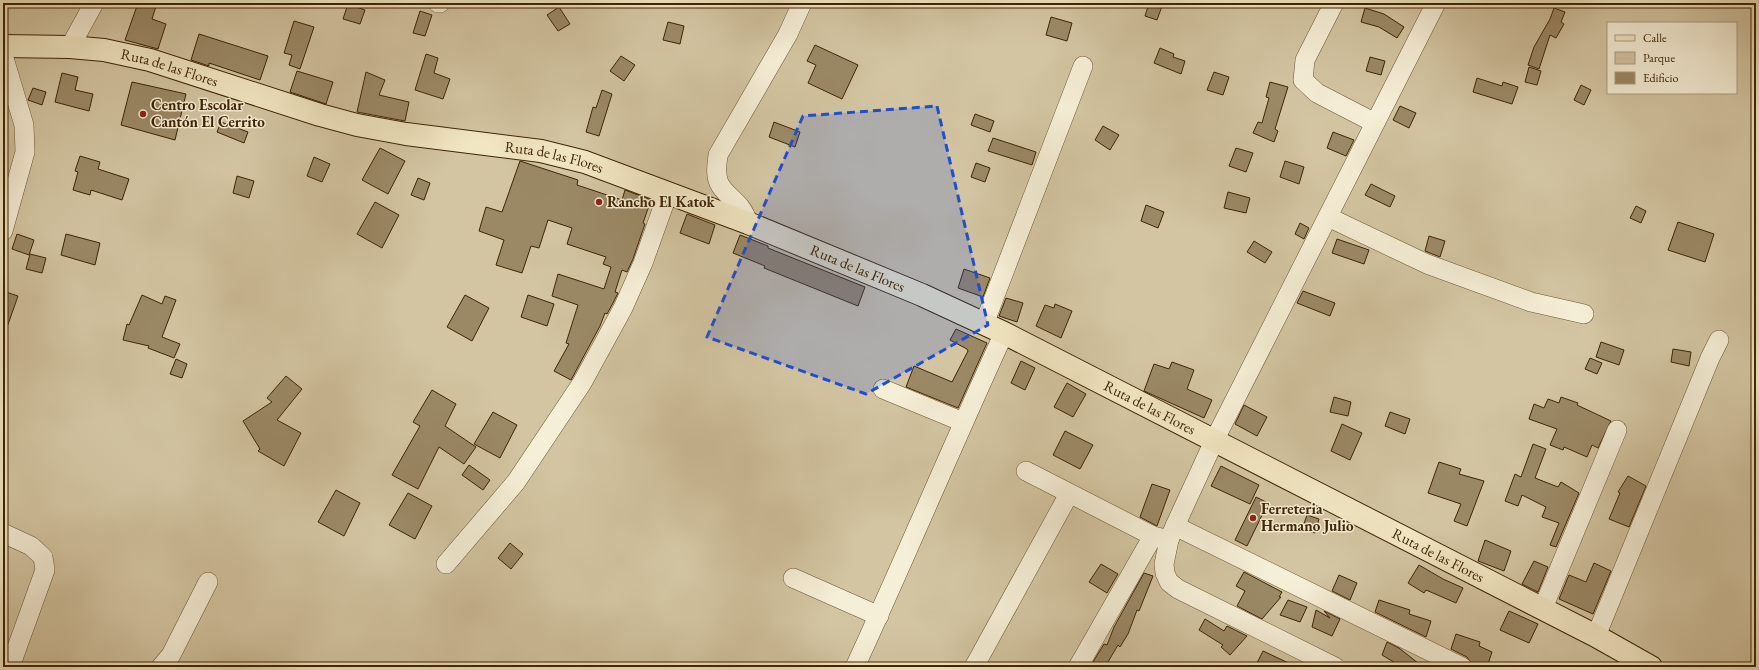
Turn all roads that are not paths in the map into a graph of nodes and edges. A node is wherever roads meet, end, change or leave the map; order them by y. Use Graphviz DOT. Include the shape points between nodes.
graph roads {
  1 [pos="94,3"];
  2 [pos="802,3"];
  3 [pos="1334,3"];
  4 [pos="1436,3"];
  5 [pos="3,46"];
  6 [pos="70,47"];
  7 [pos="3,55"];
  8 [pos="1083,66"];
  9 [pos="1376,123"];
  10 [pos="668,193"];
  11 [pos="1328,216"];
  12 [pos="748,223"];
  13 [pos="3,231"];
  14 [pos="1584,314"];
  15 [pos="984,324"];
  16 [pos="1004,333"];
  17 [pos="1719,340"];
  18 [pos="884,389"];
  19 [pos="963,422"];
  20 [pos="1617,430"];
  21 [pos="1215,439"];
  22 [pos="1026,471"];
  23 [pos="1069,494"];
  24 [pos="3,533"];
  25 [pos="1166,534"];
  26 [pos="446,564"];
  27 [pos="792,578"];
  28 [pos="208,582"];
  29 [pos="1543,608"];
  30 [pos="879,616"];
  31 [pos="1596,636"];
  32 [pos="10,667"];
  33 [pos="161,667"];
  34 [pos="855,667"];
  35 [pos="974,667"];
  36 [pos="1078,667"];
  37 [pos="1335,667"];
  38 [pos="1462,667"];
  39 [pos="1651,667"];
  1 -- 6 [label="street"];
  2 -- 12 [label="street" via="788,34 718,155 716,170 720,184 739,204"];
  3 -- 9 [label="street" via="1305,60 1304,80 1316,93"];
  4 -- 9 [label="street"];
  5 -- 6 [label="main road, Ruta de las Flores"];
  6 -- 10 [label="main road, Ruta de las Flores" via="104,50 150,60 357,125 406,134 541,151 585,162"];
  7 -- 13 [label="street" via="24,126 25,152"];
  8 -- 15 [label="street"];
  9 -- 11 [label="street"];
  10 -- 12 [label="main road, Ruta de las Flores"];
  10 -- 26 [label="street" via="643,263 623,308 582,383 516,482"];
  11 -- 14 [label="street" via="1427,264 1532,302"];
  11 -- 21 [label="street"];
  12 -- 15 [label="main road, Ruta de las Flores" via="922,295"];
  15 -- 16 [label="main road, Ruta de las Flores"];
  16 -- 19 [label="street"];
  16 -- 21 [label="main road, Ruta de las Flores"];
  17 -- 31 [label="street"];
  18 -- 19 [label="street"];
  19 -- 30 [label="street"];
  20 -- 29 [label="street"];
  21 -- 25 [label="street"];
  21 -- 29 [label="main road, Ruta de las Flores"];
  22 -- 23 [label="street"];
  23 -- 25 [label="street"];
  23 -- 35 [label="street"];
  24 -- 32 [label="street" via="31,546 43,557 45,570"];
  25 -- 36 [label="street"];
  25 -- 37 [label="street" via="1164,564 1169,582 1178,589"];
  25 -- 38 [label="street"];
  27 -- 30 [label="street"];
  28 -- 33 [label="street" via="171,655"];
  29 -- 31 [label="main road, Ruta de las Flores"];
  30 -- 34 [label="street"];
  31 -- 39 [label="main road, Ruta de las Flores"];
}
